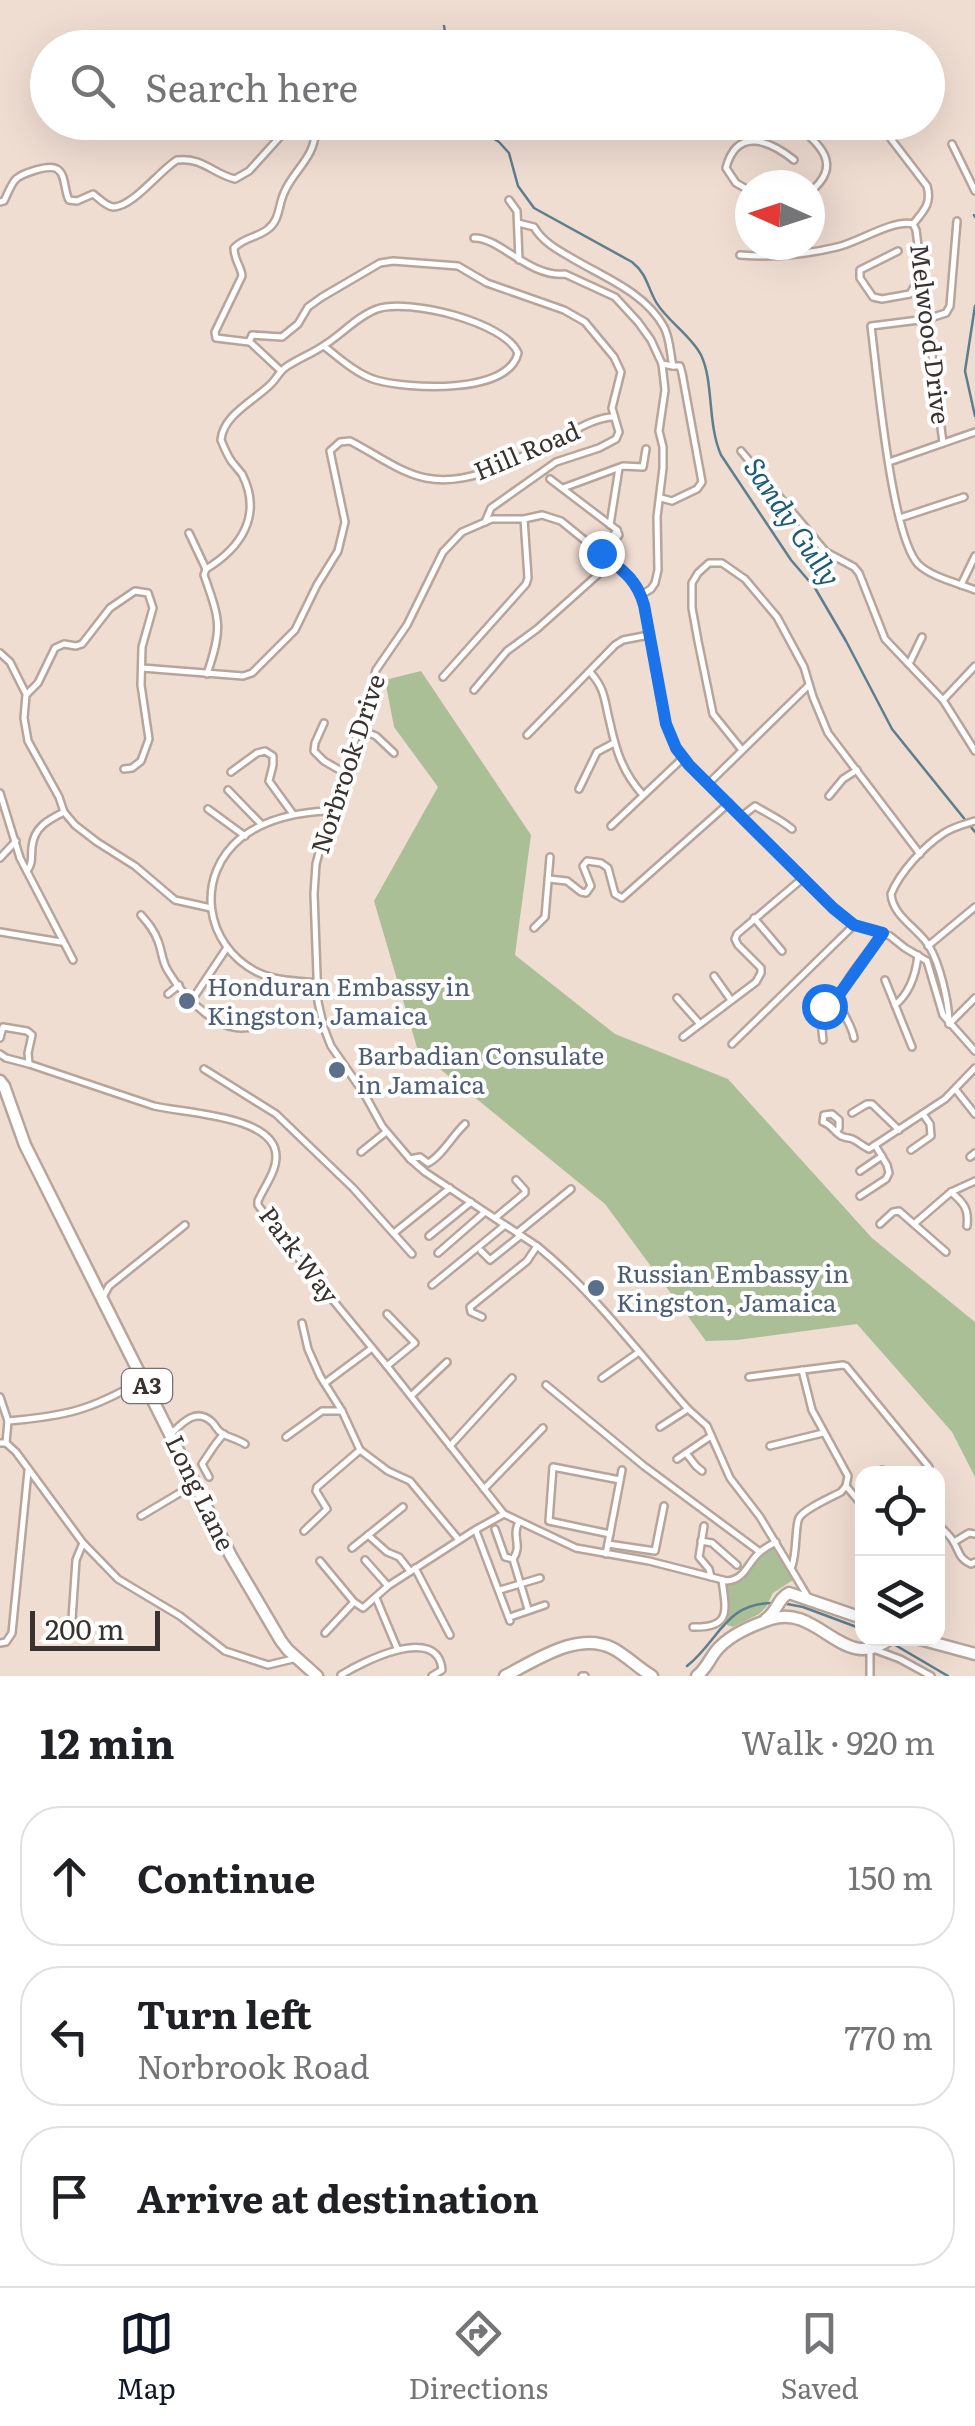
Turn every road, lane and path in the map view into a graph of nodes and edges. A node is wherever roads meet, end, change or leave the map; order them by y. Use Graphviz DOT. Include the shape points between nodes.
graph roads {
  1 [pos="275,140"];
  2 [pos="315,140"];
  3 [pos="812,140"];
  4 [pos="892,140"];
  5 [pos="952,144"];
  6 [pos="794,160"];
  7 [pos="825,174"];
  8 [pos="735,182"];
  9 [pos="975,190"];
  10 [pos="508,200"];
  11 [pos="0,202"];
  12 [pos="958,221"];
  13 [pos="518,224"];
  14 [pos="913,224"];
  15 [pos="474,238"];
  16 [pos="825,250"];
  17 [pos="898,250"];
  18 [pos="519,260"];
  19 [pos="923,285"];
  20 [pos="928,319"];
  21 [pos="249,342"];
  22 [pos="324,346"];
  23 [pos="662,364"];
  24 [pos="674,366"];
  25 [pos="281,371"];
  26 [pos="614,418"];
  27 [pos="975,432"];
  28 [pos="944,443"];
  29 [pos="646,449"];
  30 [pos="742,451"];
  31 [pos="888,462"];
  32 [pos="619,468"];
  33 [pos="550,479"];
  34 [pos="563,488"];
  35 [pos="660,498"];
  36 [pos="964,498"];
  37 [pos="900,518"];
  38 [pos="524,519"];
  39 [pos="485,522"];
  40 [pos="610,525"];
  41 [pos="189,533"];
  42 [pos="602,554"];
  43 [pos="975,556"];
  44 [pos="612,562"];
  45 [pos="206,570"];
  46 [pos="961,584"];
  47 [pos="975,590"];
  48 [pos="641,595"];
  49 [pos="648,635"];
  50 [pos="922,637"];
  51 [pos="0,653"];
  52 [pos="908,664"];
  53 [pos="975,666"];
  54 [pos="142,668"];
  55 [pos="590,671"];
  56 [pos="207,674"];
  57 [pos="443,678"];
  58 [pos="809,685"];
  59 [pos="474,690"];
  60 [pos="26,695"];
  61 [pos="943,700"];
  62 [pos="324,723"];
  63 [pos="359,729"];
  64 [pos="527,734"];
  65 [pos="614,742"];
  66 [pos="742,750"];
  67 [pos="975,751"];
  68 [pos="394,753"];
  69 [pos="683,758"];
  70 [pos="124,770"];
  71 [pos="857,770"];
  72 [pos="231,772"];
  73 [pos="343,772"];
  74 [pos="708,783"];
  75 [pos="579,789"];
  76 [pos="228,790"];
  77 [pos="0,794"];
  78 [pos="643,795"];
  79 [pos="829,796"];
  80 [pos="729,803"];
  81 [pos="208,809"];
  82 [pos="330,811"];
  83 [pos="64,812"];
  84 [pos="293,814"];
  85 [pos="742,816"];
  86 [pos="975,821"];
  87 [pos="262,826"];
  88 [pos="611,826"];
  89 [pos="792,829"];
  90 [pos="244,836"];
  91 [pos="16,840"];
  92 [pos="920,854"];
  93 [pos="550,857"];
  94 [pos="0,858"];
  95 [pos="26,871"];
  96 [pos="802,878"];
  97 [pos="549,879"];
  98 [pos="975,907"];
  99 [pos="211,908"];
  100 [pos="141,915"];
  101 [pos="754,918"];
  102 [pos="854,925"];
  103 [pos="534,928"];
  104 [pos="0,932"];
  105 [pos="883,933"];
  106 [pos="63,942"];
  107 [pos="928,946"];
  108 [pos="226,948"];
  109 [pos="782,951"];
  110 [pos="918,955"];
  111 [pos="73,960"];
  112 [pos="714,976"];
  113 [pos="885,980"];
  114 [pos="317,983"];
  115 [pos="179,985"];
  116 [pos="841,992"];
  117 [pos="168,994"];
  118 [pos="677,998"];
  119 [pos="975,998"];
  120 [pos="192,1000"];
  121 [pos="731,1000"];
  122 [pos="895,1005"];
  123 [pos="700,1024"];
  124 [pos="949,1024"];
  125 [pos="256,1025"];
  126 [pos="683,1037"];
  127 [pos="0,1038"];
  128 [pos="854,1038"];
  129 [pos="824,1040"];
  130 [pos="732,1044"];
  131 [pos="912,1046"];
  132 [pos="975,1052"];
  133 [pos="0,1054"];
  134 [pos="29,1064"];
  135 [pos="975,1068"];
  136 [pos="204,1069"];
  137 [pos="0,1081"];
  138 [pos="956,1090"];
  139 [pos="852,1114"];
  140 [pos="923,1114"];
  141 [pos="975,1114"];
  142 [pos="465,1124"];
  143 [pos="899,1130"];
  144 [pos="387,1132"];
  145 [pos="836,1132"];
  146 [pos="875,1145"];
  147 [pos="911,1150"];
  148 [pos="361,1152"];
  149 [pos="882,1156"];
  150 [pos="410,1159"];
  151 [pos="860,1171"];
  152 [pos="516,1180"];
  153 [pos="975,1181"];
  154 [pos="450,1188"];
  155 [pos="871,1188"];
  156 [pos="571,1189"];
  157 [pos="951,1192"];
  158 [pos="860,1196"];
  159 [pos="876,1197"];
  160 [pos="471,1202"];
  161 [pos="485,1212"];
  162 [pos="495,1218"];
  163 [pos="880,1224"];
  164 [pos="914,1224"];
  165 [pos="185,1225"];
  166 [pos="506,1225"];
  167 [pos="966,1226"];
  168 [pos="394,1234"];
  169 [pos="519,1234"];
  170 [pos="429,1236"];
  171 [pos="538,1246"];
  172 [pos="482,1250"];
  173 [pos="438,1252"];
  174 [pos="946,1252"];
  175 [pos="412,1254"];
  176 [pos="432,1285"];
  177 [pos="103,1290"];
  178 [pos="387,1314"];
  179 [pos="482,1317"];
  180 [pos="302,1323"];
  181 [pos="372,1348"];
  182 [pos="639,1352"];
  183 [pos="447,1362"];
  184 [pos="388,1366"];
  185 [pos="802,1369"];
  186 [pos="749,1377"];
  187 [pos="512,1378"];
  188 [pos="602,1378"];
  189 [pos="144,1379"];
  190 [pos="325,1383"];
  191 [pos="546,1385"];
  192 [pos="411,1396"];
  193 [pos="0,1398"];
  194 [pos="688,1409"];
  195 [pos="342,1411"];
  196 [pos="8,1421"];
  197 [pos="543,1428"];
  198 [pos="660,1428"];
  199 [pos="823,1432"];
  200 [pos="171,1434"];
  201 [pos="224,1434"];
  202 [pos="712,1436"];
  203 [pos="286,1437"];
  204 [pos="3,1443"];
  205 [pos="245,1444"];
  206 [pos="450,1446"];
  207 [pos="770,1446"];
  208 [pos="360,1450"];
  209 [pos="686,1453"];
  210 [pos="677,1459"];
  211 [pos="928,1466"];
  212 [pos="28,1468"];
  213 [pos="622,1470"];
  214 [pos="702,1471"];
  215 [pos="209,1477"];
  216 [pos="620,1480"];
  217 [pos="196,1483"];
  218 [pos="846,1486"];
  219 [pos="484,1489"];
  220 [pos="855,1497"];
  221 [pos="664,1506"];
  222 [pos="403,1507"];
  223 [pos="504,1514"];
  224 [pos="141,1516"];
  225 [pos="520,1522"];
  226 [pos="704,1526"];
  227 [pos="495,1529"];
  228 [pos="475,1530"];
  229 [pos="304,1531"];
  230 [pos="945,1532"];
  231 [pos="610,1534"];
  232 [pos="975,1534"];
  233 [pos="368,1535"];
  234 [pos="459,1540"];
  235 [pos="701,1541"];
  236 [pos="776,1542"];
  237 [pos="954,1542"];
  238 [pos="83,1543"];
  239 [pos="608,1544"];
  240 [pos="352,1548"];
  241 [pos="760,1552"];
  242 [pos="606,1554"];
  243 [pos="513,1559"];
  244 [pos="365,1560"];
  245 [pos="320,1561"];
  246 [pos="975,1562"];
  247 [pos="736,1565"];
  248 [pos="792,1568"];
  249 [pos="413,1570"];
  250 [pos="711,1577"];
  251 [pos="797,1577"];
  252 [pos="540,1578"];
  253 [pos="722,1580"];
  254 [pos="520,1582"];
  255 [pos="388,1586"];
  256 [pos="498,1591"];
  257 [pos="792,1593"];
  258 [pos="376,1598"];
  259 [pos="810,1600"];
  260 [pos="354,1602"];
  261 [pos="778,1605"];
  262 [pos="544,1606"];
  263 [pos="528,1609"];
  264 [pos="855,1616"];
  265 [pos="794,1617"];
  266 [pos="72,1619"];
  267 [pos="759,1624"];
  268 [pos="693,1627"];
  269 [pos="325,1633"];
  270 [pos="450,1636"];
  271 [pos="945,1641"];
  272 [pos="0,1643"];
  273 [pos="945,1644"];
  274 [pos="876,1646"];
  275 [pos="883,1646"];
  276 [pos="884,1646"];
  277 [pos="397,1648"];
  278 [pos="975,1651"];
  279 [pos="296,1658"];
  280 [pos="317,1676"];
  281 [pos="341,1676"];
  282 [pos="432,1676"];
  283 [pos="504,1676"];
  284 [pos="652,1676"];
  285 [pos="697,1676"];
  286 [pos="870,1676"];
  287 [pos="931,1676"];
  1 -- 11 [label="street" via="235,179 200,162 177,160 116,207 93,194 69,200 60,173 49,168 20,176"];
  2 -- 21 [label="street" via="273,225 234,248 242,276 215,334"];
  3 -- 7 [label="street" via="828,164"];
  4 -- 14 [label="street" via="928,186 929,204"];
  5 -- 9 [label="street"];
  6 -- 8 [label="street" via="763,141 744,142 726,168"];
  10 -- 13 [label="street"];
  12 -- 20 [label="street" via="950,306"];
  13 -- 18 [label="street"];
  13 -- 24 [label="street" via="534,227 559,251 651,308 667,331"];
  14 -- 16 [label="street, Melwood Drive"];
  14 -- 19 [label="street, Melwood Drive"];
  15 -- 18 [label="street"];
  17 -- 19 [label="street" via="860,270 873,297 910,294"];
  18 -- 23 [label="street" via="615,297"];
  19 -- 20 [label="street, Melwood Drive"];
  20 -- 28 [label="street, Melwood Drive"];
  20 -- 31 [label="street" via="871,326"];
  21 -- 25 [label="street"];
  21 -- 26 [label="street" via="252,335 288,334 308,308 380,263 458,266 585,322 620,369"];
  22 -- 22 [label="street" via="380,308 422,308 487,329 518,353 513,366 492,378 448,387 372,380"];
  22 -- 25 [label="street"];
  23 -- 24 [label="street"];
  23 -- 35 [label="street"];
  24 -- 35 [label="street" via="682,373 702,482 672,501"];
  25 -- 45 [label="street" via="221,433 242,474 250,516 239,542"];
  26 -- 39 [label="street, Norbrook Drive" via="616,438 556,462 491,508"];
  26 -- 56 [label="street, Hill Road" via="462,478 429,479 340,442 330,451 343,533 295,630 252,673"];
  27 -- 28 [label="street"];
  28 -- 31 [label="street"];
  29 -- 32 [label="street" via="643,467"];
  30 -- 52 [label="street" via="826,552 860,573 881,632"];
  31 -- 37 [label="street"];
  32 -- 34 [label="street"];
  32 -- 40 [label="street"];
  33 -- 34 [label="street"];
  34 -- 40 [label="street"];
  35 -- 48 [label="street" via="658,570"];
  36 -- 37 [label="street"];
  37 -- 46 [label="street" via="920,565"];
  38 -- 39 [label="street"];
  38 -- 42 [label="street" via="556,518"];
  38 -- 57 [label="street" via="526,584"];
  39 -- 63 [label="street, Norbrook Drive" via="462,532 444,552 376,670"];
  40 -- 42 [label="street" via="617,530"];
  41 -- 45 [label="street"];
  42 -- 44 [label="street"];
  43 -- 46 [label="street"];
  44 -- 48 [label="street"];
  44 -- 59 [label="street" via="507,652"];
  45 -- 56 [label="street" via="218,627"];
  46 -- 47 [label="street"];
  48 -- 49 [label="street"];
  49 -- 55 [label="street" via="623,640"];
  49 -- 69 [label="street" via="666,724"];
  50 -- 52 [label="street"];
  51 -- 60 [label="street"];
  52 -- 61 [label="street"];
  53 -- 61 [label="street"];
  54 -- 56 [label="street, Hill Road"];
  54 -- 60 [label="street" via="154,608 148,594 134,590 82,644 55,648"];
  54 -- 70 [label="street" via="150,740 141,761"];
  55 -- 64 [label="street"];
  55 -- 65 [label="street" via="602,685"];
  58 -- 66 [label="street"];
  58 -- 66 [label="street" via="763,598 722,563 703,567 692,583 692,608 708,697"];
  58 -- 71 [label="street" via="828,732"];
  60 -- 83 [label="street" via="28,742"];
  61 -- 67 [label="street"];
  62 -- 73 [label="street" via="314,751"];
  63 -- 68 [label="street"];
  63 -- 73 [label="street, Norbrook Drive"];
  65 -- 75 [label="street" via="598,752"];
  65 -- 78 [label="street"];
  66 -- 74 [label="street"];
  69 -- 74 [label="street"];
  69 -- 78 [label="street"];
  71 -- 79 [label="street"];
  71 -- 92 [label="street"];
  72 -- 84 [label="street" via="257,752 273,756 269,780"];
  73 -- 82 [label="street, Norbrook Drive"];
  74 -- 80 [label="street"];
  76 -- 87 [label="street"];
  77 -- 91 [label="street"];
  78 -- 88 [label="street"];
  80 -- 85 [label="street"];
  80 -- 97 [label="street" via="622,898 601,862 584,864 591,886 586,892"];
  81 -- 90 [label="street"];
  82 -- 84 [label="street"];
  82 -- 114 [label="street, Norbrook Drive" via="315,874"];
  83 -- 95 [label="street" via="35,833"];
  83 -- 99 [label="street" via="175,900"];
  84 -- 87 [label="street"];
  85 -- 89 [label="street" via="755,806"];
  85 -- 96 [label="street"];
  86 -- 92 [label="street" via="948,830"];
  87 -- 90 [label="street"];
  90 -- 99 [label="street" via="224,856"];
  91 -- 94 [label="street"];
  91 -- 95 [label="street"];
  92 -- 107 [label="street" via="891,898"];
  93 -- 97 [label="street"];
  95 -- 106 [label="street"];
  96 -- 101 [label="street"];
  96 -- 102 [label="street"];
  97 -- 103 [label="street" via="546,917"];
  98 -- 107 [label="street"];
  99 -- 108 [label="street"];
  100 -- 115 [label="street"];
  101 -- 109 [label="street"];
  101 -- 121 [label="street" via="734,939 761,973"];
  102 -- 105 [label="street"];
  102 -- 130 [label="street"];
  104 -- 106 [label="street"];
  105 -- 110 [label="street"];
  105 -- 116 [label="street"];
  106 -- 111 [label="street"];
  107 -- 124 [label="street"];
  108 -- 114 [label="street" via="270,977"];
  108 -- 120 [label="street"];
  110 -- 122 [label="street" via="912,981"];
  110 -- 124 [label="street" via="930,965"];
  112 -- 121 [label="street"];
  113 -- 122 [label="street"];
  114 -- 144 [label="street, Norbrook Drive" via="331,1046"];
  115 -- 117 [label="street"];
  115 -- 120 [label="street"];
  116 -- 128 [label="street"];
  116 -- 129 [label="street" via="822,1012"];
  118 -- 123 [label="street"];
  119 -- 124 [label="street"];
  120 -- 125 [label="street" via="234,1029"];
  121 -- 123 [label="street"];
  122 -- 131 [label="street"];
  123 -- 126 [label="street"];
  124 -- 132 [label="street"];
  127 -- 134 [label="street" via="3,1027 32,1035"];
  133 -- 134 [label="street, Park Way"];
  134 -- 181 [label="street, Park Way" via="267,1135 276,1158 258,1204"];
  135 -- 138 [label="street"];
  136 -- 168 [label="street" via="276,1114"];
  137 -- 177 [label="main road, Long Lane / A3"];
  138 -- 140 [label="street"];
  138 -- 141 [label="street"];
  139 -- 143 [label="street" via="872,1104"];
  140 -- 143 [label="street"];
  140 -- 147 [label="street" via="931,1136"];
  142 -- 150 [label="street" via="432,1162"];
  143 -- 146 [label="street"];
  144 -- 148 [label="street"];
  144 -- 150 [label="street, Norbrook Drive"];
  145 -- 146 [label="street" via="866,1150"];
  146 -- 149 [label="street"];
  149 -- 151 [label="street"];
  149 -- 155 [label="street" via="889,1173"];
  150 -- 154 [label="street, Norbrook Drive"];
  152 -- 162 [label="street" via="525,1194"];
  153 -- 157 [label="street"];
  154 -- 160 [label="street, Norbrook Drive"];
  154 -- 168 [label="street"];
  155 -- 158 [label="street"];
  155 -- 159 [label="street"];
  156 -- 169 [label="street"];
  157 -- 164 [label="street"];
  157 -- 167 [label="street" via="967,1210"];
  160 -- 161 [label="street, Norbrook Drive"];
  160 -- 170 [label="street"];
  161 -- 162 [label="street, Norbrook Drive"];
  161 -- 173 [label="street"];
  162 -- 166 [label="street, Norbrook Drive"];
  163 -- 164 [label="street" via="898,1211"];
  164 -- 174 [label="street"];
  165 -- 177 [label="street"];
  166 -- 169 [label="street, Norbrook Drive"];
  166 -- 176 [label="street"];
  168 -- 175 [label="street"];
  169 -- 171 [label="street, Norbrook Drive"];
  169 -- 172 [label="street" via="490,1260"];
  171 -- 179 [label="street" via="470,1307"];
  171 -- 182 [label="street, Norbrook Drive"];
  177 -- 189 [label="main road, Long Lane / A3"];
  178 -- 184 [label="street" via="415,1343"];
  180 -- 190 [label="street"];
  181 -- 184 [label="street, Park Way"];
  181 -- 190 [label="street"];
  182 -- 188 [label="street"];
  182 -- 194 [label="street, Norbrook Drive"];
  183 -- 192 [label="street"];
  184 -- 192 [label="street, Park Way"];
  185 -- 186 [label="street"];
  185 -- 199 [label="street"];
  185 -- 211 [label="street" via="849,1368"];
  187 -- 206 [label="street"];
  189 -- 196 [label="street" via="89,1408"];
  189 -- 200 [label="main road, Long Lane / A3"];
  190 -- 195 [label="street"];
  191 -- 241 [label="street"];
  192 -- 206 [label="street, Park Way"];
  193 -- 196 [label="street"];
  194 -- 198 [label="street"];
  194 -- 202 [label="street, Norbrook Drive"];
  195 -- 203 [label="street" via="322,1411"];
  195 -- 208 [label="street"];
  196 -- 204 [label="street"];
  197 -- 219 [label="street"];
  199 -- 207 [label="street"];
  199 -- 218 [label="street" via="848,1476"];
  200 -- 201 [label="street" via="200,1416"];
  200 -- 217 [label="main road, Long Lane / A3"];
  201 -- 205 [label="street"];
  201 -- 215 [label="street" via="202,1464"];
  202 -- 209 [label="street"];
  202 -- 236 [label="street, Norbrook Drive" via="730,1478"];
  204 -- 212 [label="street"];
  206 -- 219 [label="street, Park Way"];
  208 -- 229 [label="street" via="317,1488 327,1509"];
  208 -- 234 [label="street" via="410,1481"];
  209 -- 210 [label="street"];
  209 -- 214 [label="street"];
  212 -- 238 [label="street"];
  212 -- 272 [label="street" via="10,1638"];
  213 -- 216 [label="street"];
  216 -- 231 [label="street"];
  216 -- 231 [label="street" via="553,1467 549,1522"];
  217 -- 224 [label="street"];
  217 -- 279 [label="main road, Long Lane / A3" via="248,1588"];
  218 -- 220 [label="street"];
  218 -- 248 [label="street" via="798,1518"];
  219 -- 223 [label="street, Park Way"];
  221 -- 239 [label="street" via="654,1551"];
  222 -- 233 [label="street"];
  223 -- 225 [label="street"];
  223 -- 228 [label="street"];
  225 -- 242 [label="street"];
  225 -- 243 [label="street"];
  226 -- 235 [label="street"];
  227 -- 243 [label="street" via="505,1557"];
  228 -- 234 [label="street"];
  228 -- 256 [label="street"];
  230 -- 237 [label="street"];
  231 -- 239 [label="street"];
  232 -- 237 [label="street"];
  233 -- 240 [label="street"];
  233 -- 249 [label="street"];
  234 -- 249 [label="street"];
  235 -- 247 [label="street"];
  235 -- 250 [label="street" via="699,1557"];
  236 -- 241 [label="street"];
  236 -- 248 [label="street, Norbrook Drive"];
  237 -- 246 [label="street" via="961,1559"];
  238 -- 266 [label="street"];
  238 -- 279 [label="street" via="118,1579 225,1652 268,1665"];
  239 -- 242 [label="street"];
  241 -- 253 [label="street" via="738,1579"];
  242 -- 250 [label="street"];
  243 -- 254 [label="street"];
  244 -- 255 [label="street"];
  245 -- 260 [label="street"];
  248 -- 251 [label="street, Norbrook Drive"];
  249 -- 255 [label="street"];
  249 -- 270 [label="street"];
  250 -- 253 [label="street"];
  251 -- 257 [label="street"];
  251 -- 259 [label="street, Norbrook Drive"];
  252 -- 254 [label="street"];
  253 -- 268 [label="street" via="721,1620 710,1628"];
  254 -- 256 [label="street"];
  254 -- 263 [label="street"];
  255 -- 258 [label="street"];
  256 -- 263 [label="street" via="510,1620"];
  257 -- 259 [label="main road"];
  257 -- 261 [label="main road"];
  258 -- 260 [label="street" via="363,1608"];
  258 -- 277 [label="street"];
  259 -- 264 [label="main road"];
  260 -- 269 [label="street"];
  261 -- 265 [label="main road"];
  261 -- 267 [label="main road"];
  262 -- 263 [label="street"];
  265 -- 267 [label="main road"];
  265 -- 274 [label="main road" via="847,1650"];
  267 -- 285 [label="main road" via="725,1642"];
  271 -- 278 [label="main road"];
  273 -- 278 [label="main road"];
  275 -- 286 [label="street"];
  276 -- 287 [label="street"];
  277 -- 281 [label="street"];
  277 -- 282 [label="street" via="437,1655 442,1670"];
  279 -- 280 [label="main road, Long Lane / A3"];
  283 -- 284 [label="main road" via="583,1643 616,1649"];
}
